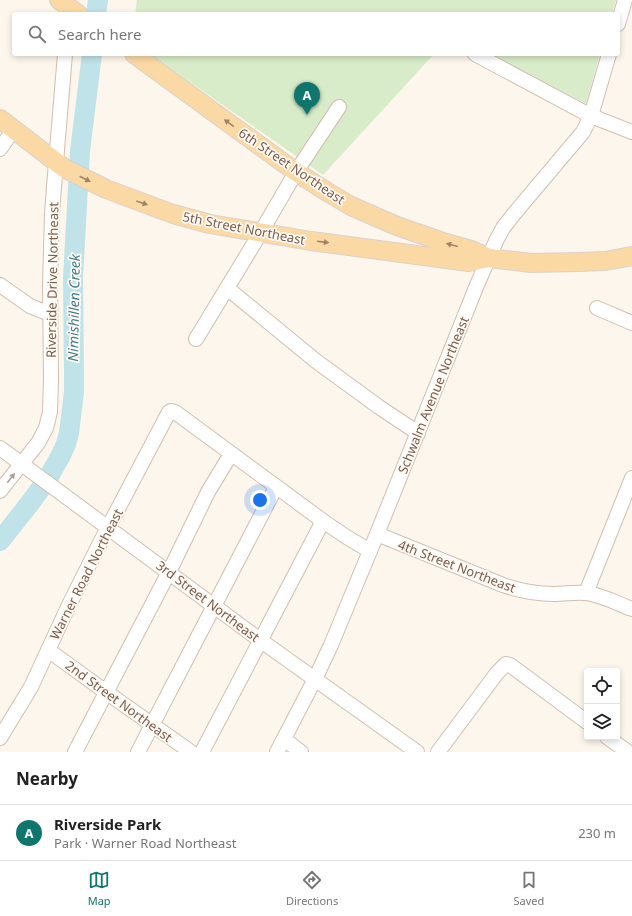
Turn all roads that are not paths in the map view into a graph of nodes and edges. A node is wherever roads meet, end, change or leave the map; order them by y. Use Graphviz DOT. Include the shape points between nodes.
graph roads {
  1 [pos="625,0"];
  2 [pos="620,17"];
  3 [pos="65,56"];
  4 [pos="137,56"];
  5 [pos="479,56"];
  6 [pos="608,56"];
  7 [pos="339,107"];
  8 [pos="590,116"];
  9 [pos="7,124"];
  10 [pos="632,132"];
  11 [pos="0,149"];
  12 [pos="60,165"];
  13 [pos="296,172"];
  14 [pos="261,232"];
  15 [pos="632,256"];
  16 [pos="489,258"];
  17 [pos="0,285"];
  18 [pos="227,288"];
  19 [pos="597,308"];
  20 [pos="50,314"];
  21 [pos="632,323"];
  22 [pos="196,339"];
  23 [pos="418,433"];
  24 [pos="0,448"];
  25 [pos="231,454"];
  26 [pos="25,466"];
  27 [pos="632,478"];
  28 [pos="276,487"];
  29 [pos="0,491"];
  30 [pos="628,501"];
  31 [pos="323,521"];
  32 [pos="109,527"];
  33 [pos="377,534"];
  34 [pos="370,551"];
  35 [pos="169,572"];
  36 [pos="586,593"];
  37 [pos="214,606"];
  38 [pos="632,609"];
  39 [pos="260,640"];
  40 [pos="48,650"];
  41 [pos="315,679"];
  42 [pos="106,692"];
  43 [pos="584,720"];
  44 [pos="152,725"];
  45 [pos="0,738"];
  46 [pos="284,739"];
  47 [pos="611,740"];
  48 [pos="75,752"];
  49 [pos="138,752"];
  50 [pos="191,752"];
  51 [pos="202,752"];
  52 [pos="277,752"];
  53 [pos="301,752"];
  54 [pos="417,752"];
  55 [pos="438,752"];
  56 [pos="628,752"];
  1 -- 2 [label="street"];
  3 -- 12 [label="street, Riverside Drive Northeast"];
  13 -- 4 [label="main road, 6th Street Northeast, one-way"];
  5 -- 8 [label="street"];
  6 -- 8 [label="street, Schwalm Avenue Northeast"];
  7 -- 13 [label="street"];
  8 -- 10 [label="street"];
  8 -- 16 [label="street, Schwalm Avenue Northeast" via="578,140 512,215"];
  9 -- 11 [label="street"];
  9 -- 12 [label="main road, 5th Street Northeast"];
  12 -- 14 [label="main road, 5th Street Northeast, one-way" via="126,198 190,219"];
  12 -- 20 [label="street, Riverside Drive Northeast" via="52,213"];
  13 -- 14 [label="street"];
  16 -- 13 [label="main road, 6th Street Northeast, one-way" via="373,217"];
  14 -- 16 [label="main road, 5th Street Northeast, one-way" via="469,262"];
  14 -- 18 [label="street"];
  15 -- 16 [label="main road" via="605,261 554,263"];
  16 -- 23 [label="street, Schwalm Avenue Northeast"];
  17 -- 20 [label="street" via="30,306"];
  18 -- 22 [label="street"];
  18 -- 23 [label="street" via="316,361 379,408"];
  19 -- 21 [label="street"];
  20 -- 26 [label="street, Riverside Drive Northeast" via="50,412 46,428"];
  23 -- 33 [label="street, Schwalm Avenue Northeast"];
  24 -- 26 [label="street, 3rd Street Northeast"];
  25 -- 28 [label="street"];
  25 -- 32 [label="street, Warner Road Northeast" via="175,412 169,412"];
  25 -- 35 [label="street" via="208,492"];
  29 -- 26 [label="street, Riverside Drive Northeast, one-way"];
  26 -- 32 [label="street, 3rd Street Northeast"];
  27 -- 30 [label="street"];
  28 -- 31 [label="street"];
  28 -- 37 [label="street"];
  30 -- 36 [label="street"];
  31 -- 34 [label="street"];
  31 -- 39 [label="street"];
  32 -- 35 [label="street, 3rd Street Northeast"];
  32 -- 40 [label="street, Warner Road Northeast"];
  33 -- 34 [label="street, Schwalm Avenue Northeast"];
  33 -- 36 [label="street, 4th Street Northeast" via="519,590 554,594"];
  34 -- 41 [label="street, Schwalm Avenue Northeast"];
  35 -- 37 [label="street, 3rd Street Northeast"];
  35 -- 42 [label="street"];
  36 -- 38 [label="street, 4th Street Northeast"];
  37 -- 39 [label="street, 3rd Street Northeast"];
  37 -- 44 [label="street"];
  39 -- 41 [label="street, 3rd Street Northeast"];
  39 -- 51 [label="street"];
  40 -- 42 [label="street, 2nd Street Northeast"];
  40 -- 45 [label="street, Warner Road Northeast"];
  41 -- 46 [label="street, Schwalm Avenue Northeast"];
  41 -- 54 [label="street, 3rd Street Northeast"];
  42 -- 44 [label="street, 2nd Street Northeast"];
  42 -- 48 [label="street"];
  43 -- 55 [label="street" via="506,664"];
  44 -- 49 [label="street"];
  44 -- 50 [label="street, 2nd Street Northeast"];
  46 -- 52 [label="street, Schwalm Avenue Northeast"];
  46 -- 53 [label="street"];
  47 -- 56 [label="street"];
}
